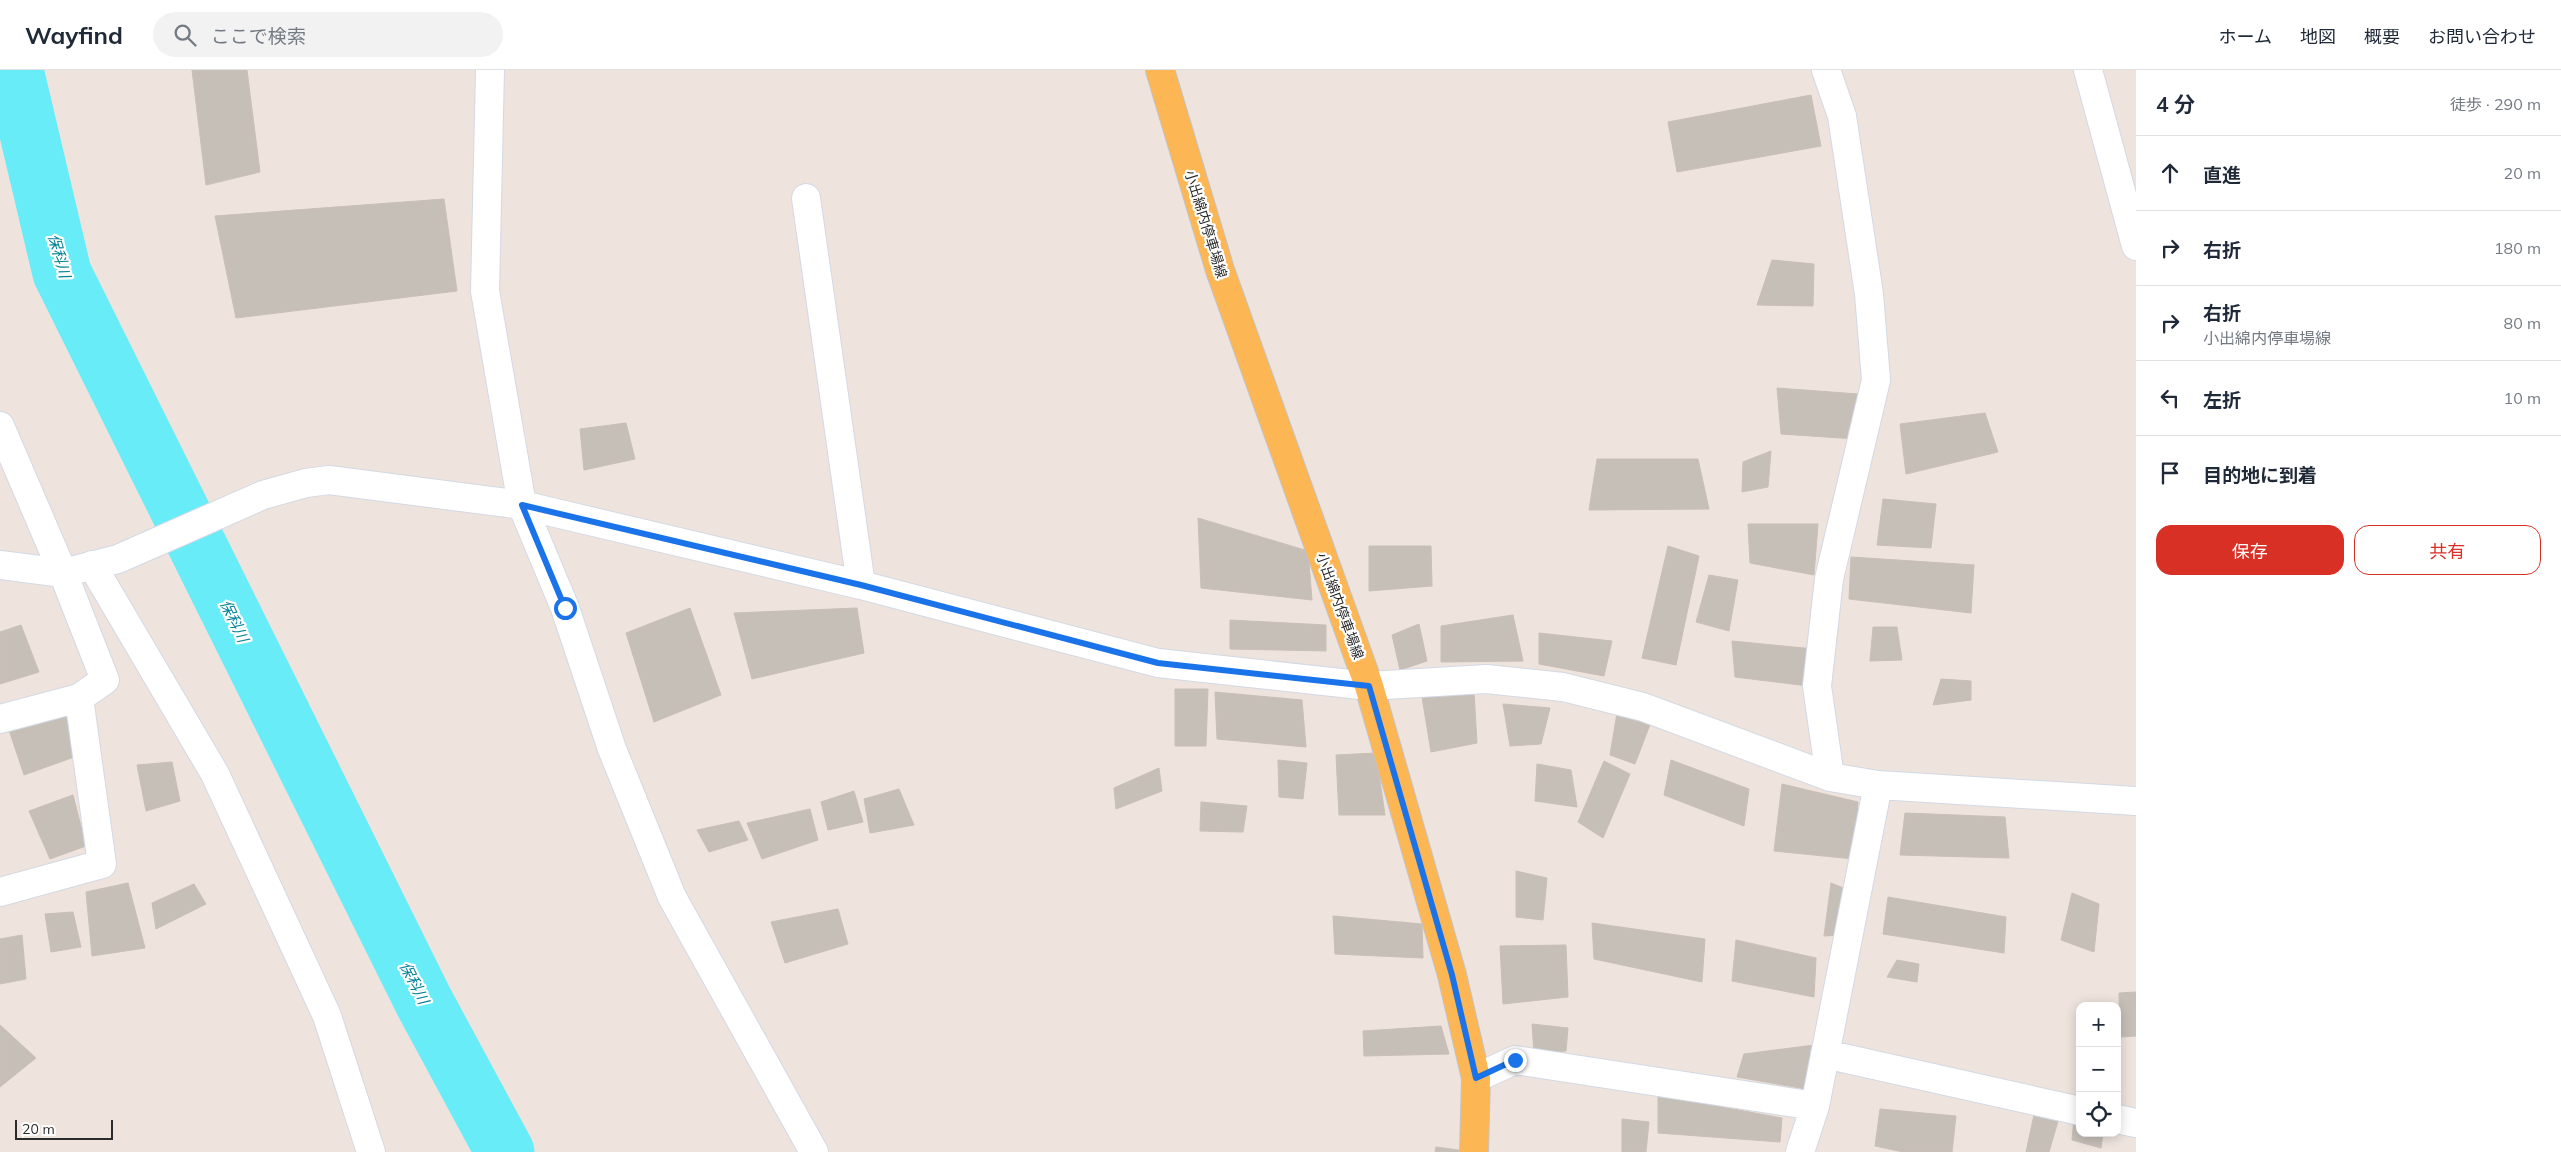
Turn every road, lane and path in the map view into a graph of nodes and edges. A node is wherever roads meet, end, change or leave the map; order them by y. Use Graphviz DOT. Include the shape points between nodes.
graph roads {
  1 [pos="490,70"];
  2 [pos="1160,70"];
  3 [pos="1826,70"];
  4 [pos="2088,70"];
  5 [pos="806,198"];
  6 [pos="2132,213"];
  7 [pos="2136,246"];
  8 [pos="0,426"];
  9 [pos="522,505"];
  10 [pos="105,562"];
  11 [pos="0,565"];
  12 [pos="63,573"];
  13 [pos="861,585"];
  14 [pos="1369,686"];
  15 [pos="79,698"];
  16 [pos="0,719"];
  17 [pos="1830,777"];
  18 [pos="1878,785"];
  19 [pos="2136,800"];
  20 [pos="0,892"];
  21 [pos="1825,1054"];
  22 [pos="1476,1078"];
  23 [pos="1815,1106"];
  24 [pos="2076,1110"];
  25 [pos="2121,1120"];
  26 [pos="2136,1123"];
  27 [pos="371,1152"];
  28 [pos="814,1152"];
  29 [pos="1474,1152"];
  30 [pos="1800,1152"];
  1 -- 9 [label="street" via="485,291"];
  2 -- 14 [label="main road, 小出綿内停車場線" via="1220,270"];
  3 -- 17 [label="street" via="1842,116 1869,294 1876,380 1829,579 1817,686"];
  4 -- 6 [label="street"];
  5 -- 13 [label="street"];
  6 -- 7 [label="street"];
  8 -- 12 [label="street"];
  9 -- 10 [label="street" via="329,480 306,482 263,495"];
  9 -- 13 [label="street"];
  9 -- 28 [label="street" via="565,608 612,749 672,897"];
  10 -- 12 [label="street"];
  10 -- 27 [label="street" via="216,774 326,1016"];
  11 -- 12 [label="street"];
  12 -- 15 [label="street" via="105,680"];
  13 -- 14 [label="street" via="1158,663"];
  14 -- 17 [label="street" via="1486,679 1563,687 1644,707"];
  14 -- 22 [label="main road, 小出綿内停車場線" via="1452,975"];
  15 -- 16 [label="street"];
  15 -- 20 [label="street" via="102,864"];
  17 -- 18 [label="street"];
  18 -- 19 [label="street"];
  18 -- 21 [label="street"];
  21 -- 23 [label="street"];
  21 -- 24 [label="street"];
  22 -- 23 [label="street" via="1515,1060"];
  22 -- 29 [label="main road, 小出綿内停車場線"];
  23 -- 30 [label="street"];
  25 -- 26 [label="street"];
}
